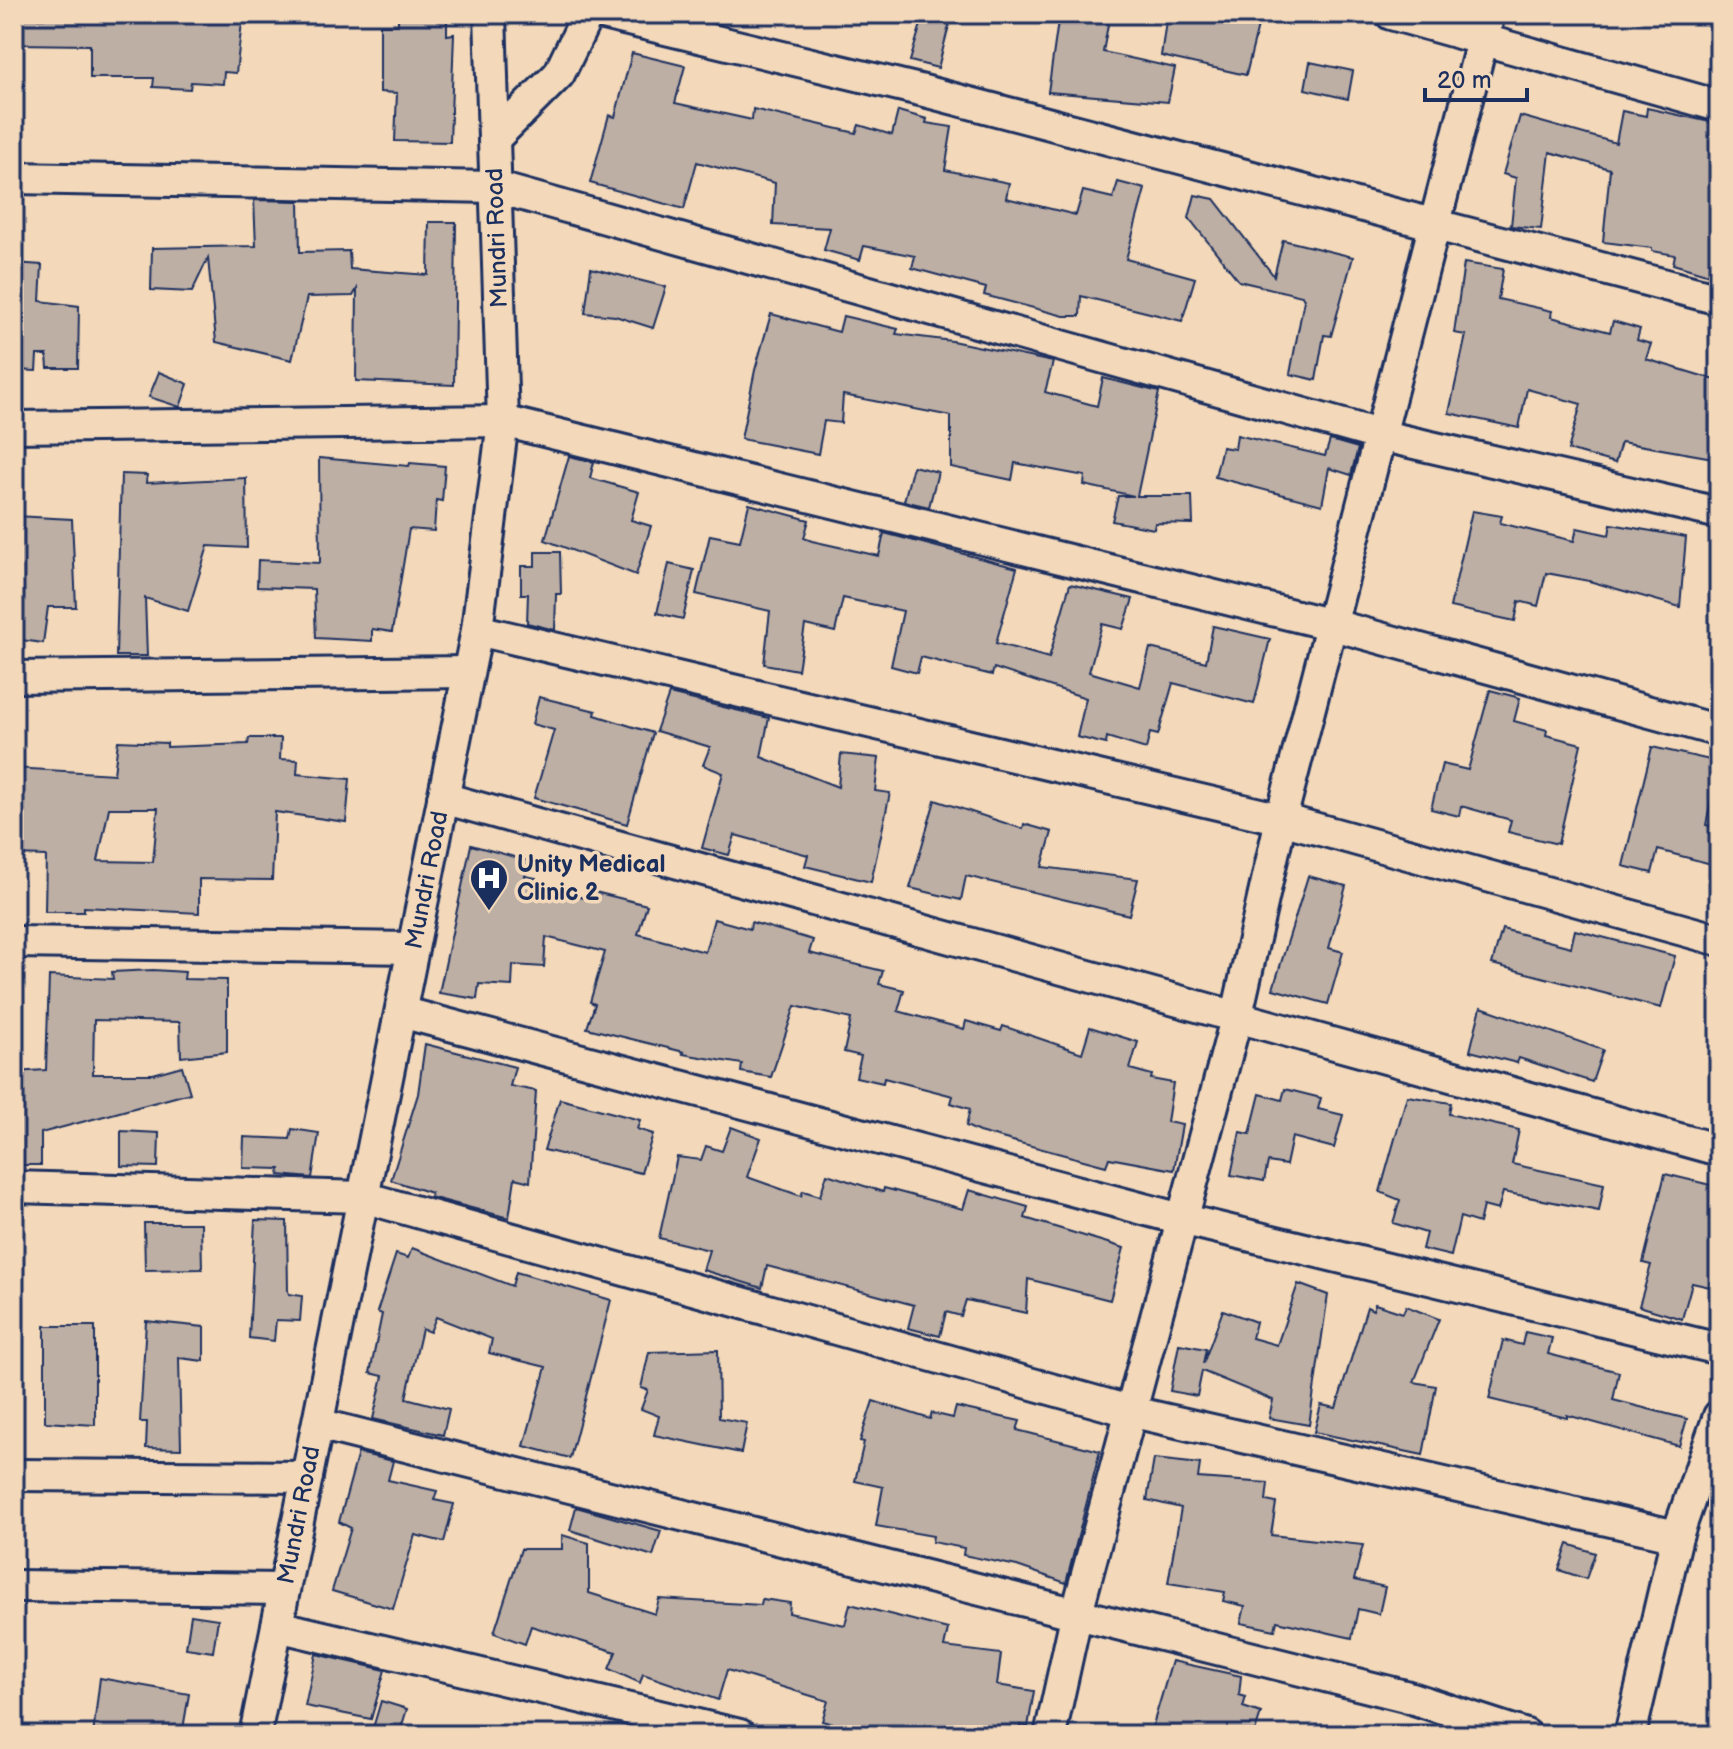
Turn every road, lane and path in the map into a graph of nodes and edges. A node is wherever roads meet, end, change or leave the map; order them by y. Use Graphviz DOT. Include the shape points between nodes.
graph roads {
  1 [pos="490,14"];
  2 [pos="588,14"];
  3 [pos="603,14"];
  4 [pos="1391,14"];
  5 [pos="1486,27"];
  6 [pos="1719,106"];
  7 [pos="494,139"];
  8 [pos="14,178"];
  9 [pos="495,187"];
  10 [pos="1435,226"];
  11 [pos="1719,299"];
  12 [pos="503,421"];
  13 [pos="14,427"];
  14 [pos="1379,435"];
  15 [pos="1719,513"];
  16 [pos="1333,625"];
  17 [pos="477,630"];
  18 [pos="468,672"];
  19 [pos="14,677"];
  20 [pos="1719,731"];
  21 [pos="443,798"];
  22 [pos="1281,819"];
  23 [pos="1719,940"];
  24 [pos="14,942"];
  25 [pos="413,948"];
  26 [pos="401,1012"];
  27 [pos="1236,1019"];
  28 [pos="1719,1150"];
  29 [pos="14,1187"];
  30 [pos="363,1197"];
  31 [pos="1181,1219"];
  32 [pos="1719,1349"];
  33 [pos="1133,1412"];
  34 [pos="1719,1416"];
  35 [pos="318,1424"];
  36 [pos="14,1475"];
  37 [pos="307,1477"];
  38 [pos="1677,1536"];
  39 [pos="14,1586"];
  40 [pos="284,1589"];
  41 [pos="1077,1612"];
  42 [pos="277,1626"];
  43 [pos="255,1735"];
  44 [pos="740,1735"];
  45 [pos="1050,1735"];
  46 [pos="1526,1735"];
  47 [pos="1630,1735"];
  1 -- 7 [label="street, Mundri Road"];
  2 -- 7 [label="street" via="559,74"];
  3 -- 10 [label="street" via="924,91"];
  4 -- 5 [label="street"];
  5 -- 6 [label="street"];
  5 -- 10 [label="street"];
  7 -- 9 [label="street, Mundri Road"];
  8 -- 9 [label="street"];
  9 -- 12 [label="street, Mundri Road"];
  9 -- 14 [label="street"];
  10 -- 11 [label="street"];
  10 -- 14 [label="street"];
  12 -- 13 [label="street"];
  12 -- 16 [label="street"];
  12 -- 17 [label="street, Mundri Road"];
  14 -- 15 [label="street"];
  14 -- 16 [label="street"];
  16 -- 20 [label="street"];
  16 -- 22 [label="street"];
  17 -- 18 [label="street, Mundri Road"];
  17 -- 22 [label="street"];
  18 -- 19 [label="street"];
  18 -- 21 [label="street, Mundri Road"];
  21 -- 25 [label="street, Mundri Road"];
  21 -- 27 [label="street"];
  22 -- 23 [label="street"];
  22 -- 27 [label="street"];
  24 -- 25 [label="street"];
  25 -- 26 [label="street, Mundri Road"];
  26 -- 30 [label="street, Mundri Road"];
  26 -- 31 [label="street"];
  27 -- 28 [label="street"];
  27 -- 31 [label="street"];
  29 -- 30 [label="street"];
  30 -- 33 [label="street"];
  30 -- 35 [label="street, Mundri Road"];
  31 -- 32 [label="street"];
  31 -- 33 [label="street"];
  33 -- 38 [label="street"];
  33 -- 41 [label="street"];
  34 -- 38 [label="street"];
  35 -- 37 [label="street, Mundri Road"];
  35 -- 41 [label="street"];
  36 -- 37 [label="street"];
  37 -- 40 [label="street, Mundri Road"];
  38 -- 47 [label="street"];
  39 -- 40 [label="street"];
  40 -- 42 [label="street, Mundri Road"];
  41 -- 45 [label="street"];
  41 -- 46 [label="street" via="1405,1696"];
  42 -- 43 [label="street, Mundri Road"];
  42 -- 44 [label="street"];
}
